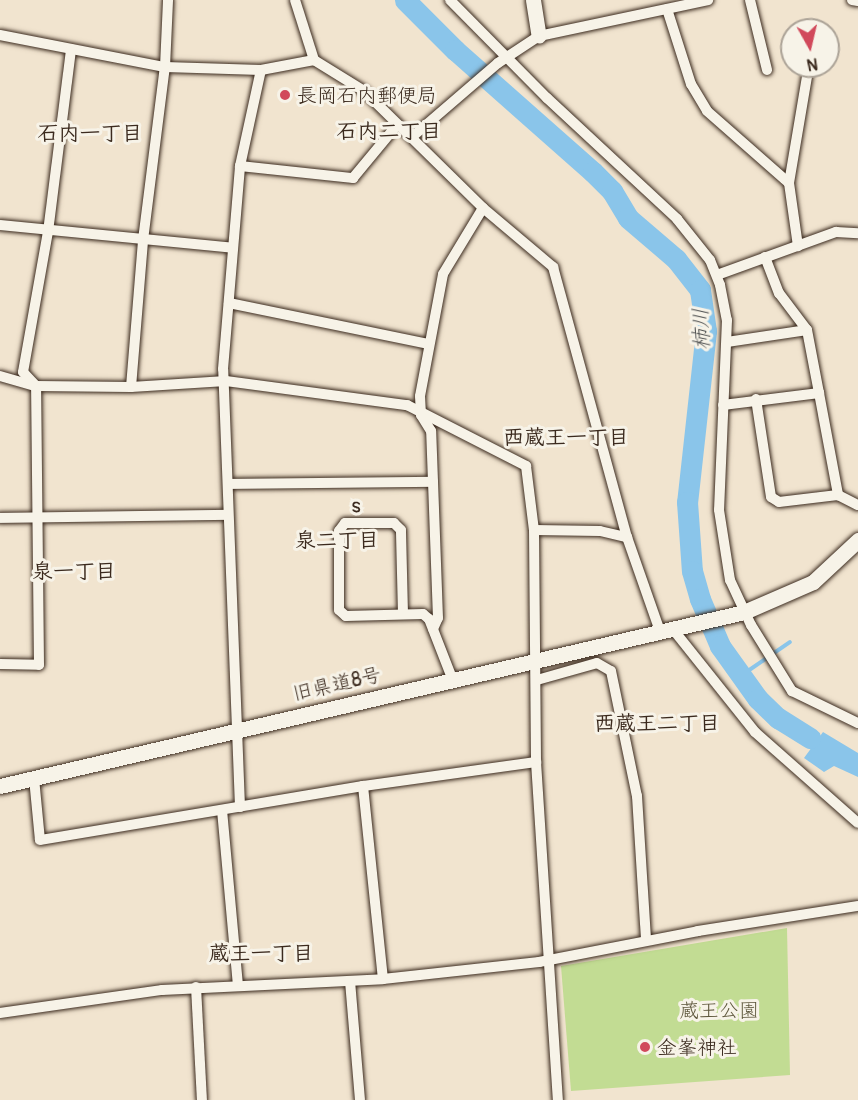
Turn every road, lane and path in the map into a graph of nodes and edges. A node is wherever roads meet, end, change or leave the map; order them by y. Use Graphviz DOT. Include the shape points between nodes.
graph roads {
  1 [pos="168,0"];
  2 [pos="295,0"];
  3 [pos="450,0"];
  4 [pos="533,0"];
  5 [pos="708,0"];
  6 [pos="750,0"];
  7 [pos="852,0"];
  8 [pos="858,1"];
  9 [pos="667,9"];
  10 [pos="0,35"];
  11 [pos="539,36"];
  12 [pos="71,49"];
  13 [pos="314,60"];
  14 [pos="503,61"];
  15 [pos="165,67"];
  16 [pos="261,70"];
  17 [pos="767,70"];
  18 [pos="807,78"];
  19 [pos="398,125"];
  20 [pos="412,137"];
  21 [pos="240,166"];
  22 [pos="789,183"];
  23 [pos="483,208"];
  24 [pos="0,225"];
  25 [pos="48,232"];
  26 [pos="858,233"];
  27 [pos="143,240"];
  28 [pos="798,246"];
  29 [pos="233,248"];
  30 [pos="765,257"];
  31 [pos="717,275"];
  32 [pos="229,303"];
  33 [pos="807,330"];
  34 [pos="727,342"];
  35 [pos="428,344"];
  36 [pos="0,376"];
  37 [pos="226,381"];
  38 [pos="36,387"];
  39 [pos="131,387"];
  40 [pos="819,393"];
  41 [pos="756,399"];
  42 [pos="723,405"];
  43 [pos="421,415"];
  44 [pos="433,482"];
  45 [pos="228,484"];
  46 [pos="838,495"];
  47 [pos="858,505"];
  48 [pos="227,514"];
  49 [pos="37,517"];
  50 [pos="0,518"];
  51 [pos="534,530"];
  52 [pos="627,537"];
  53 [pos="858,540"];
  54 [pos="740,613"];
  55 [pos="403,614"];
  56 [pos="433,629"];
  57 [pos="672,629"];
  58 [pos="536,658"];
  59 [pos="0,664"];
  60 [pos="452,678"];
  61 [pos="537,680"];
  62 [pos="858,723"];
  63 [pos="238,728"];
  64 [pos="536,762"];
  65 [pos="34,778"];
  66 [pos="0,786"];
  67 [pos="363,786"];
  68 [pos="240,807"];
  69 [pos="222,810"];
  70 [pos="858,823"];
  71 [pos="858,906"];
  72 [pos="646,940"];
  73 [pos="552,958"];
  74 [pos="383,979"];
  75 [pos="350,981"];
  76 [pos="238,985"];
  77 [pos="195,987"];
  78 [pos="0,1013"];
  79 [pos="202,1100"];
  80 [pos="360,1100"];
  81 [pos="558,1100"];
  1 -- 15 [label="street"];
  2 -- 13 [label="street"];
  3 -- 14 [label="street"];
  4 -- 11 [label="street"];
  5 -- 9 [label="street"];
  6 -- 17 [label="street"];
  7 -- 8 [label="street"];
  9 -- 11 [label="street"];
  9 -- 22 [label="street" via="691,84 707,111"];
  10 -- 12 [label="street"];
  11 -- 14 [label="street"];
  12 -- 15 [label="street"];
  12 -- 25 [label="street"];
  13 -- 16 [label="street"];
  13 -- 19 [label="street" via="364,91"];
  14 -- 20 [label="street"];
  14 -- 31 [label="street" via="693,236"];
  15 -- 16 [label="street"];
  15 -- 27 [label="street"];
  16 -- 21 [label="street"];
  18 -- 22 [label="street"];
  19 -- 20 [label="street"];
  19 -- 21 [label="street" via="353,178"];
  20 -- 23 [label="street"];
  21 -- 29 [label="street"];
  22 -- 28 [label="street"];
  23 -- 35 [label="street" via="443,274"];
  23 -- 52 [label="street" via="541,255 560,282"];
  24 -- 25 [label="street"];
  25 -- 27 [label="street"];
  25 -- 38 [label="street" via="22,372"];
  26 -- 28 [label="street" via="836,232"];
  27 -- 29 [label="street"];
  27 -- 39 [label="street"];
  28 -- 30 [label="street"];
  29 -- 32 [label="street"];
  30 -- 31 [label="street"];
  30 -- 33 [label="street" via="779,293"];
  31 -- 34 [label="street" via="727,320"];
  32 -- 35 [label="street"];
  32 -- 37 [label="street" via="222,369"];
  33 -- 34 [label="street"];
  33 -- 40 [label="street"];
  34 -- 42 [label="street"];
  35 -- 43 [label="street"];
  36 -- 38 [label="street"];
  37 -- 39 [label="street"];
  37 -- 43 [label="street" via="407,405"];
  37 -- 45 [label="street"];
  38 -- 39 [label="street"];
  38 -- 49 [label="street"];
  40 -- 41 [label="street"];
  40 -- 46 [label="street"];
  41 -- 42 [label="street"];
  41 -- 46 [label="street" via="771,497 779,502"];
  42 -- 54 [label="street" via="720,531"];
  43 -- 44 [label="street" via="430,431"];
  43 -- 51 [label="street" via="526,466"];
  44 -- 45 [label="street"];
  44 -- 56 [label="street" via="438,618"];
  45 -- 48 [label="street"];
  46 -- 47 [label="street"];
  48 -- 49 [label="street"];
  48 -- 63 [label="street"];
  49 -- 50 [label="street"];
  49 -- 59 [label="street" via="39,664"];
  51 -- 52 [label="street" via="600,531"];
  51 -- 58 [label="street"];
  52 -- 57 [label="street"];
  53 -- 54 [label="street" via="807,585"];
  54 -- 57 [label="street, 旧県道8号"];
  54 -- 62 [label="street" via="792,691"];
  55 -- 55 [label="street, s" via="346,616 339,610 339,531 345,523 394,523 401,530"];
  55 -- 56 [label="street, s" via="423,614"];
  56 -- 60 [label="street"];
  57 -- 58 [label="street, 旧県道8号"];
  57 -- 70 [label="street" via="755,732"];
  58 -- 60 [label="street, 旧県道8号"];
  58 -- 61 [label="street"];
  60 -- 63 [label="street, 旧県道8号"];
  61 -- 64 [label="street"];
  61 -- 72 [label="street" via="597,663 611,671 637,796"];
  63 -- 65 [label="street, 旧県道8号"];
  63 -- 68 [label="street"];
  64 -- 67 [label="street"];
  64 -- 73 [label="street"];
  65 -- 66 [label="street, 旧県道8号"];
  65 -- 69 [label="street" via="40,840"];
  67 -- 68 [label="street"];
  67 -- 74 [label="street"];
  68 -- 69 [label="street"];
  69 -- 76 [label="street"];
  71 -- 72 [label="street"];
  72 -- 73 [label="street"];
  73 -- 74 [label="street"];
  73 -- 81 [label="street"];
  74 -- 75 [label="street"];
  75 -- 76 [label="street"];
  75 -- 80 [label="street"];
  76 -- 77 [label="street"];
  77 -- 78 [label="street"];
  77 -- 79 [label="street"];
}
